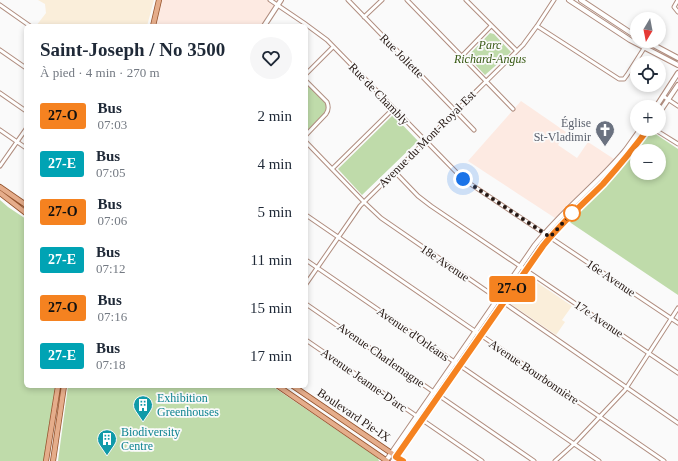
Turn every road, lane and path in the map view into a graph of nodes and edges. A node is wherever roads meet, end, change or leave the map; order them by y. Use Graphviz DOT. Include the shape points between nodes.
graph roads {
  1 [pos="159,0"];
  2 [pos="270,0"];
  3 [pos="281,0"];
  4 [pos="348,0"];
  5 [pos="382,0"];
  6 [pos="407,0"];
  7 [pos="466,0"];
  8 [pos="554,0"];
  9 [pos="569,0"];
  10 [pos="581,0"];
  11 [pos="678,0"];
  12 [pos="0,5"];
  13 [pos="278,5"];
  14 [pos="678,12"];
  15 [pos="364,17"];
  16 [pos="27,24"];
  17 [pos="153,24"];
  18 [pos="265,24"];
  19 [pos="306,24"];
  20 [pos="308,26"];
  21 [pos="491,26"];
  22 [pos="537,26"];
  23 [pos="630,32"];
  24 [pos="630,40"];
  25 [pos="333,47"];
  26 [pos="644,48"];
  27 [pos="647,48"];
  28 [pos="659,48"];
  29 [pos="0,50"];
  30 [pos="517,51"];
  31 [pos="462,56"];
  32 [pos="678,58"];
  33 [pos="678,65"];
  34 [pos="24,67"];
  35 [pos="308,72"];
  36 [pos="678,73"];
  37 [pos="486,81"];
  38 [pos="308,83"];
  39 [pos="678,85"];
  40 [pos="0,93"];
  41 [pos="663,96"];
  42 [pos="668,99"];
  43 [pos="660,100"];
  44 [pos="666,102"];
  45 [pos="678,106"];
  46 [pos="393,109"];
  47 [pos="513,109"];
  48 [pos="24,110"];
  49 [pos="456,111"];
  50 [pos="0,130"];
  51 [pos="474,130"];
  52 [pos="24,132"];
  53 [pos="308,133"];
  54 [pos="636,136"];
  55 [pos="643,136"];
  56 [pos="665,136"];
  57 [pos="425,141"];
  58 [pos="17,142"];
  59 [pos="308,144"];
  60 [pos="678,144"];
  61 [pos="24,147"];
  62 [pos="0,166"];
  63 [pos="332,169"];
  64 [pos="394,172"];
  65 [pos="0,187"];
  66 [pos="0,193"];
  67 [pos="364,202"];
  68 [pos="24,204"];
  69 [pos="24,211"];
  70 [pos="308,216"];
  71 [pos="544,233"];
  72 [pos="338,237"];
  73 [pos="550,237"];
  74 [pos="308,261"];
  75 [pos="520,266"];
  76 [pos="317,268"];
  77 [pos="525,270"];
  78 [pos="308,281"];
  79 [pos="497,299"];
  80 [pos="502,302"];
  81 [pos="308,305"];
  82 [pos="678,308"];
  83 [pos="672,318"];
  84 [pos="678,323"];
  85 [pos="475,332"];
  86 [pos="480,335"];
  87 [pos="308,341"];
  88 [pos="649,353"];
  89 [pos="454,362"];
  90 [pos="459,365"];
  91 [pos="678,373"];
  92 [pos="58,388"];
  93 [pos="64,388"];
  94 [pos="281,388"];
  95 [pos="296,388"];
  96 [pos="627,388"];
  97 [pos="434,392"];
  98 [pos="439,395"];
  99 [pos="417,416"];
  100 [pos="599,417"];
  101 [pos="422,420"];
  102 [pos="678,423"];
  103 [pos="574,444"];
  104 [pos="391,453"];
  105 [pos="395,459"];
  106 [pos="46,461"];
  107 [pos="53,461"];
  108 [pos="386,461"];
  109 [pos="403,461"];
  110 [pos="482,461"];
  111 [pos="534,461"];
  112 [pos="555,461"];
  113 [pos="599,461"];
  114 [pos="664,461"];
  1 -- 17 [label="main road"];
  2 -- 13 [label="street, Rue de Chambly"];
  3 -- 13 [label="main road"];
  4 -- 15 [label="street, Rue Joliette"];
  5 -- 15 [label="street"];
  6 -- 31 [label="street"];
  7 -- 21 [label="street"];
  8 -- 22 [label="street, Avenue du Mont-Royal Est"];
  9 -- 24 [label="main road"];
  10 -- 23 [label="main road"];
  11 -- 14 [label="street" via="674,7"];
  12 -- 16 [label="street"];
  13 -- 18 [label="main road"];
  13 -- 19 [label="street, Rue de Chambly"];
  15 -- 49 [label="street, Rue Joliette"];
  20 -- 25 [label="street, Rue de Chambly"];
  21 -- 30 [label="street"];
  21 -- 31 [label="street"];
  22 -- 26 [label="street" via="619,79 627,76"];
  22 -- 30 [label="street, Avenue du Mont-Royal Est"];
  25 -- 35 [label="street"];
  25 -- 46 [label="street, Rue de Chambly"];
  27 -- 33 [label="main road"];
  28 -- 32 [label="main road"];
  29 -- 34 [label="street"];
  30 -- 37 [label="street, Avenue du Mont-Royal Est"];
  31 -- 37 [label="street"];
  36 -- 41 [label="main road"];
  37 -- 47 [label="street"];
  37 -- 49 [label="street, Avenue du Mont-Royal Est"];
  38 -- 53 [label="street" via="329,106 329,111"];
  39 -- 42 [label="main road"];
  40 -- 48 [label="street"];
  41 -- 42 [label="street"];
  41 -- 43 [label="main road"];
  42 -- 44 [label="main road"];
  42 -- 45 [label="street"];
  46 -- 57 [label="street, Rue de Chambly"];
  46 -- 63 [label="street"];
  49 -- 51 [label="street, Rue Joliette"];
  49 -- 57 [label="street, Avenue du Mont-Royal Est"];
  50 -- 58 [label="street"];
  52 -- 58 [label="street"];
  54 -- 71 [label="main road" via="625,151"];
  55 -- 73 [label="main road" via="610,177 561,223"];
  56 -- 60 [label="street"];
  57 -- 64 [label="street, Avenue du Mont-Royal Est"];
  57 -- 71 [label="street, Rue de Chambly" via="463,179"];
  58 -- 61 [label="street"];
  58 -- 62 [label="street"];
  59 -- 63 [label="street, 18e Avenue"];
  63 -- 67 [label="street, 18e Avenue"];
  64 -- 67 [label="street, Avenue du Mont-Royal Est"];
  64 -- 75 [label="street, 17e Avenue" via="431,206"];
  65 -- 68 [label="main road"];
  66 -- 69 [label="main road"];
  67 -- 72 [label="street, Avenue du Mont-Royal Est"];
  67 -- 79 [label="street, 18e Avenue" via="398,231"];
  70 -- 72 [label="street, Avenue Bourbonnière"];
  71 -- 73 [label="street, 16e Avenue"];
  71 -- 75 [label="main road"];
  72 -- 76 [label="street, Avenue du Mont-Royal Est"];
  72 -- 85 [label="street, Avenue Bourbonnière"];
  73 -- 77 [label="main road"];
  73 -- 83 [label="street, 16e Avenue"];
  74 -- 76 [label="street, Avenue d'Orléans"];
  75 -- 77 [label="street, 17e Avenue"];
  75 -- 79 [label="main road"];
  76 -- 78 [label="street, Avenue du Mont-Royal Est"];
  76 -- 89 [label="street, Avenue d'Orléans"];
  77 -- 80 [label="main road"];
  77 -- 88 [label="street, 17e Avenue"];
  79 -- 80 [label="street, 18e Avenue"];
  79 -- 85 [label="main road"];
  80 -- 86 [label="main road"];
  80 -- 96 [label="street, 18e Avenue"];
  81 -- 97 [label="street, Avenue Charlemagne"];
  82 -- 83 [label="street"];
  83 -- 84 [label="street, 16e Avenue"];
  83 -- 88 [label="street"];
  85 -- 86 [label="street, Avenue Bourbonnière"];
  85 -- 89 [label="main road"];
  86 -- 90 [label="main road"];
  86 -- 100 [label="street, Avenue Bourbonnière"];
  87 -- 99 [label="street, Avenue Jeanne-D'arc"];
  88 -- 91 [label="street, 17e Avenue"];
  88 -- 96 [label="street"];
  89 -- 90 [label="street, Avenue d'Orléans"];
  89 -- 97 [label="main road"];
  90 -- 98 [label="main road"];
  90 -- 103 [label="street, Avenue d'Orléans"];
  92 -- 106 [label="main road"];
  93 -- 107 [label="main road"];
  94 -- 108 [label="main road, Boulevard Pie-IX"];
  95 -- 104 [label="main road, Boulevard Pie-IX"];
  96 -- 100 [label="street"];
  96 -- 102 [label="street, 18e Avenue"];
  97 -- 98 [label="street, Avenue Charlemagne"];
  97 -- 99 [label="main road"];
  98 -- 101 [label="main road"];
  98 -- 111 [label="street, Avenue Charlemagne"];
  99 -- 101 [label="street, Avenue Jeanne-D'arc"];
  99 -- 104 [label="main road"];
  100 -- 103 [label="street"];
  100 -- 114 [label="street, Avenue Bourbonnière"];
  101 -- 105 [label="main road"];
  101 -- 110 [label="street, Avenue Jeanne-D'arc"];
  103 -- 112 [label="street"];
  103 -- 113 [label="street, Avenue d'Orléans"];
  104 -- 105 [label="main road, Boulevard Pie-IX"];
  104 -- 108 [label="main road"];
  105 -- 109 [label="main road, Boulevard Pie-IX"];
}
